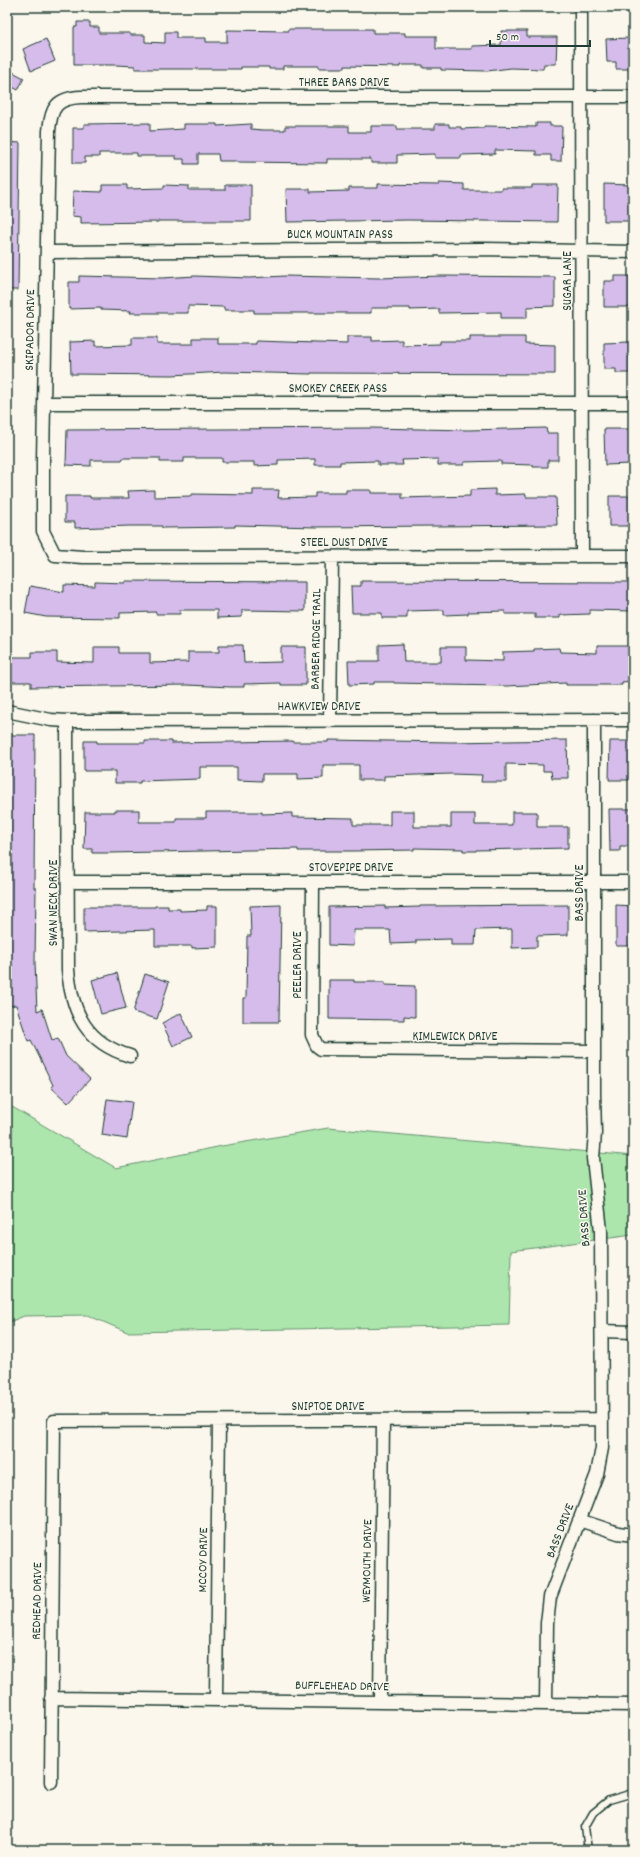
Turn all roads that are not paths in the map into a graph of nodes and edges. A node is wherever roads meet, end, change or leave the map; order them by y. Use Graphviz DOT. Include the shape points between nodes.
graph roads {
  1 [pos="582,7"];
  2 [pos="582,97"];
  3 [pos="633,97"];
  4 [pos="57,104"];
  5 [pos="582,251"];
  6 [pos="47,252"];
  7 [pos="633,252"];
  8 [pos="44,402"];
  9 [pos="583,403"];
  10 [pos="633,403"];
  11 [pos="55,555"];
  12 [pos="582,556"];
  13 [pos="633,556"];
  14 [pos="332,557"];
  15 [pos="7,711"];
  16 [pos="594,720"];
  17 [pos="633,720"];
  18 [pos="67,721"];
  19 [pos="330,721"];
  20 [pos="69,882"];
  21 [pos="312,882"];
  22 [pos="594,882"];
  23 [pos="633,882"];
  24 [pos="316,1046"];
  25 [pos="594,1051"];
  26 [pos="130,1056"];
  27 [pos="602,1331"];
  28 [pos="633,1332"];
  29 [pos="602,1419"];
  30 [pos="383,1420"];
  31 [pos="54,1421"];
  32 [pos="219,1421"];
  33 [pos="580,1520"];
  34 [pos="633,1534"];
  35 [pos="51,1698"];
  36 [pos="216,1699"];
  37 [pos="380,1702"];
  38 [pos="546,1704"];
  39 [pos="633,1705"];
  40 [pos="51,1782"];
  41 [pos="633,1793"];
  42 [pos="588,1850"];
  1 -- 2 [label="street, SUGAR LANE"];
  2 -- 3 [label="street, THREE BARS DRIVE"];
  2 -- 4 [label="street, THREE BARS DRIVE" via="81,97 68,98"];
  2 -- 5 [label="street, SUGAR LANE"];
  4 -- 6 [label="street, SKIPADOR DRIVE" via="50,118 49,131"];
  5 -- 6 [label="street, BUCK MOUNTAIN PASS" via="476,249"];
  5 -- 7 [label="street, BUCK MOUNTAIN PASS"];
  5 -- 9 [label="street, SUGAR LANE"];
  6 -- 8 [label="street, SKIPADOR DRIVE"];
  8 -- 9 [label="street, SMOKEY CREEK PASS"];
  8 -- 11 [label="street, SKIPADOR DRIVE" via="43,531"];
  9 -- 10 [label="street, SMOKEY CREEK PASS"];
  9 -- 12 [label="street, SUGAR LANE"];
  11 -- 14 [label="street, STEEL DUST DRIVE"];
  12 -- 13 [label="street, STEEL DUST DRIVE"];
  12 -- 14 [label="street, STEEL DUST DRIVE"];
  14 -- 19 [label="street, BARBER RIDGE TRAIL"];
  15 -- 18 [label="street, HAWKVIEW DRIVE"];
  16 -- 17 [label="street, HAWKVIEW DRIVE"];
  16 -- 19 [label="street, HAWKVIEW DRIVE"];
  16 -- 22 [label="street, BASS DRIVE"];
  18 -- 19 [label="street, HAWKVIEW DRIVE"];
  18 -- 20 [label="street, SWAN NECK DRIVE"];
  20 -- 21 [label="street, STOVEPIPE DRIVE"];
  20 -- 26 [label="street, SWAN NECK DRIVE" via="68,970 76,1010 91,1034 111,1050"];
  21 -- 22 [label="street, STOVEPIPE DRIVE"];
  21 -- 24 [label="street, PEELER DRIVE" via="312,1035"];
  22 -- 23 [label="street, STOVEPIPE DRIVE"];
  22 -- 25 [label="street, BASS DRIVE"];
  24 -- 25 [label="street, KIMLEWICK DRIVE" via="328,1050"];
  25 -- 27 [label="street, BASS DRIVE" via="593,1158 601,1227"];
  27 -- 28 [label="street"];
  27 -- 29 [label="street, BASS DRIVE"];
  29 -- 30 [label="street, SNIPTOE DRIVE"];
  29 -- 33 [label="street, BASS DRIVE" via="597,1474"];
  30 -- 32 [label="street, SNIPTOE DRIVE"];
  30 -- 37 [label="street, WEYMOUTH DRIVE"];
  31 -- 32 [label="street, SNIPTOE DRIVE"];
  31 -- 35 [label="street, REDHEAD DRIVE"];
  32 -- 36 [label="street, MCCOY DRIVE"];
  33 -- 34 [label="street" via="618,1533"];
  33 -- 38 [label="street, BASS DRIVE" via="550,1597"];
  35 -- 36 [label="street, BUFFLEHEAD DRIVE"];
  35 -- 40 [label="street, REDHEAD DRIVE"];
  36 -- 37 [label="street, BUFFLEHEAD DRIVE"];
  37 -- 38 [label="street, BUFFLEHEAD DRIVE"];
  38 -- 39 [label="street, BUFFLEHEAD DRIVE"];
  41 -- 42 [label="lane" via="609,1800 593,1813 585,1827"];
}
